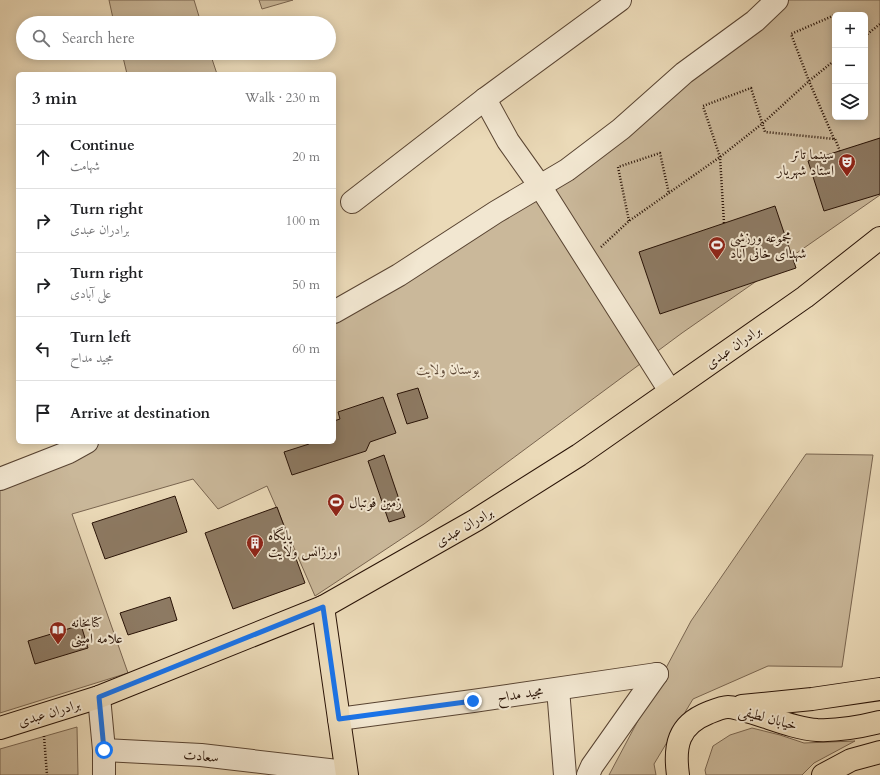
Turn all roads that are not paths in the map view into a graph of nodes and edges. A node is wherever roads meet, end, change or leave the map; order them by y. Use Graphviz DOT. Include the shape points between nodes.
graph roads {
  1 [pos="620,0"];
  2 [pos="777,0"];
  3 [pos="485,99"];
  4 [pos="540,186"];
  5 [pos="352,202"];
  6 [pos="880,238"];
  7 [pos="336,311"];
  8 [pos="670,391"];
  9 [pos="83,444"];
  10 [pos="0,479"];
  11 [pos="323,607"];
  12 [pos="880,688"];
  13 [pos="558,689"];
  14 [pos="99,697"];
  15 [pos="728,707"];
  16 [pos="339,719"];
  17 [pos="880,722"];
  18 [pos="0,728"];
  19 [pos="104,750"];
  20 [pos="880,752"];
  21 [pos="346,774"];
  22 [pos="824,774"];
  23 [pos="104,775"];
  24 [pos="565,775"];
  25 [pos="588,775"];
  26 [pos="678,775"];
  1 -- 3 [label="street"];
  2 -- 4 [label="street" via="755,21 684,73 620,129 566,170"];
  3 -- 4 [label="street" via="508,141"];
  3 -- 5 [label="street"];
  4 -- 7 [label="street" via="399,275"];
  4 -- 8 [label="street"];
  6 -- 8 [label="main road, برادران عبدی" via="804,297"];
  8 -- 11 [label="main road, برادران عبدی" via="579,456 489,512"];
  9 -- 10 [label="street"];
  11 -- 14 [label="main road, برادران عبدی"];
  11 -- 16 [label="main road"];
  12 -- 15 [label="main road" via="812,699"];
  13 -- 16 [label="street, مجید مداح"];
  13 -- 24 [label="street, مجید مداح"];
  13 -- 25 [label="street, مجید مداح" via="657,674"];
  14 -- 18 [label="main road, برادران عبدی"];
  14 -- 19 [label="street"];
  15 -- 17 [label="main road, خیابان لطیفی" via="816,730 839,730"];
  15 -- 26 [label="main road, خیابان لطیفی" via="700,716 689,723 680,739 676,754"];
  16 -- 21 [label="main road"];
  19 -- 21 [label="street, سعادت" via="201,755"];
  19 -- 23 [label="street"];
  20 -- 22 [label="main road" via="851,760"];
}
